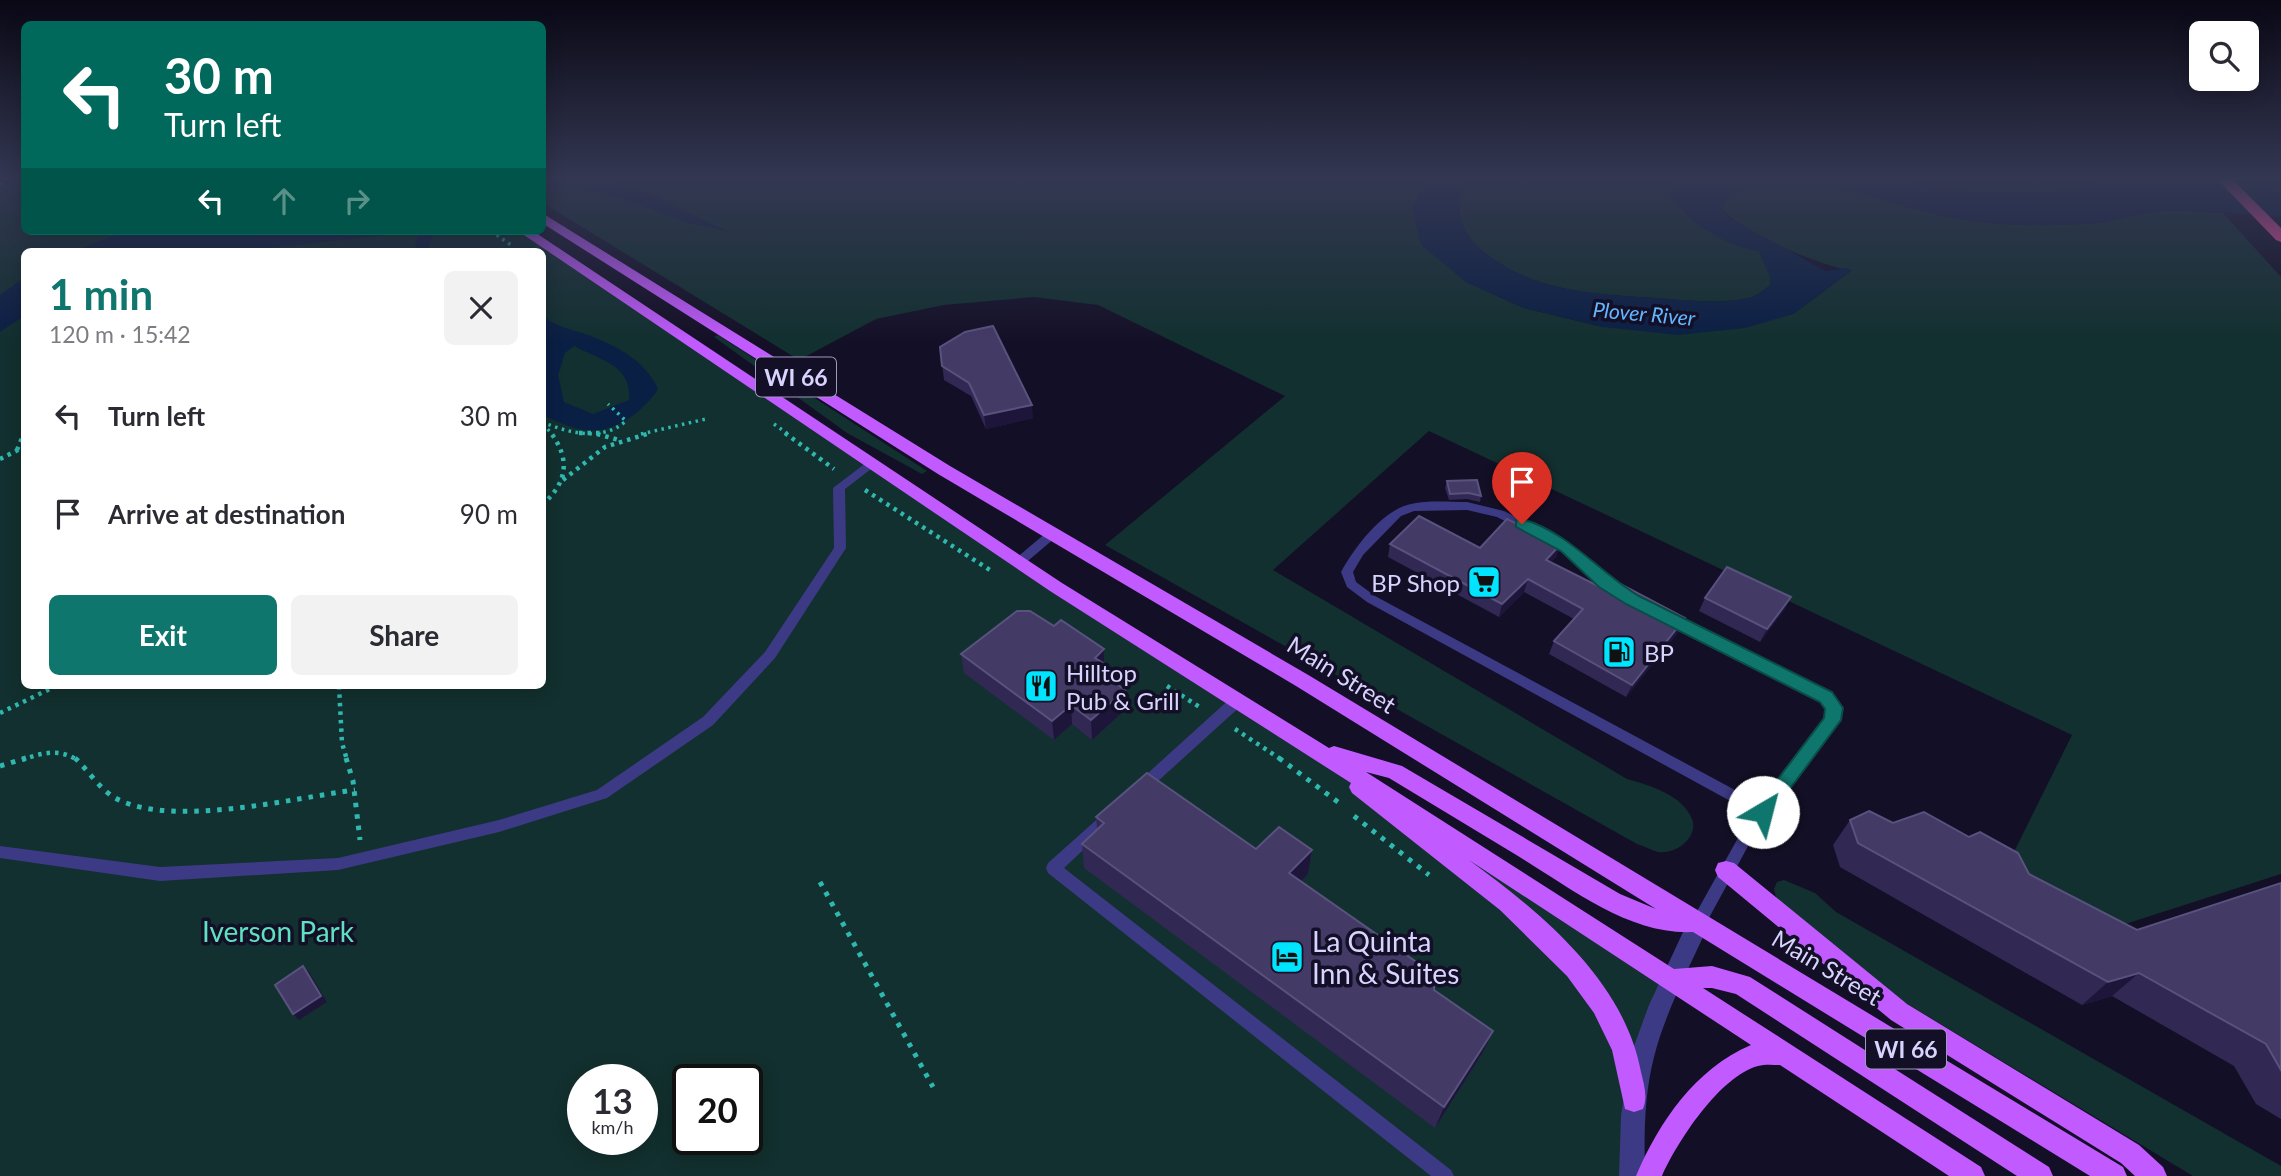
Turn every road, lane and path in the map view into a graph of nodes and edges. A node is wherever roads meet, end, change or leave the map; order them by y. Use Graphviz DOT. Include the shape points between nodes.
graph roads {
  1 [pos="569,234"];
  2 [pos="497,235"];
  3 [pos="530,235"];
  4 [pos="516,248"];
  5 [pos="608,404"];
  6 [pos="706,419"];
  7 [pos="546,425"];
  8 [pos="546,427"];
  9 [pos="591,433"];
  10 [pos="21,440"];
  11 [pos="620,440"];
  12 [pos="21,448"];
  13 [pos="16,451"];
  14 [pos="0,459"];
  15 [pos="871,463"];
  16 [pos="563,480"];
  17 [pos="546,500"];
  18 [pos="1051,535"];
  19 [pos="1019,562"];
  20 [pos="1632,600"];
  21 [pos="1655,611"];
  22 [pos="50,689"];
  23 [pos="339,689"];
  24 [pos="1238,701"];
  25 [pos="0,713"];
  26 [pos="1237,731"];
  27 [pos="1314,748"];
  28 [pos="0,766"];
  29 [pos="355,790"];
  30 [pos="1763,812"];
  31 [pos="0,852"];
  32 [pos="362,859"];
  33 [pos="1727,870"];
  34 [pos="1431,877"];
  35 [pos="820,882"];
  36 [pos="1699,922"];
  37 [pos="1673,980"];
  38 [pos="1783,1053"];
  39 [pos="933,1087"];
  40 [pos="1634,1100"];
  41 [pos="1445,1176"];
  42 [pos="1632,1176"];
  43 [pos="1649,1176"];
  44 [pos="1972,1176"];
  45 [pos="2040,1176"];
  46 [pos="2114,1176"];
  47 [pos="2154,1176"];
  1 -- 18 [label="main road, Main Street / WI 66"];
  2 -- 4 [label="path"];
  3 -- 15 [label="main road, WI 66"];
  5 -- 9 [label="path" via="626,421 614,429"];
  6 -- 11 [label="path"];
  7 -- 9 [label="path"];
  8 -- 16 [label="path" via="565,452"];
  9 -- 11 [label="path"];
  10 -- 13 [label="path"];
  11 -- 16 [label="path" via="580,463"];
  12 -- 13 [label="path"];
  13 -- 14 [label="path"];
  15 -- 19 [label="main road, WI 66"];
  15 -- 32 [label="lane" via="839,488 840,548 770,655 708,721 602,794 499,826"];
  16 -- 17 [label="path"];
  18 -- 19 [label="lane"];
  18 -- 36 [label="main road, Main Street / WI 66" via="1303,681"];
  19 -- 24 [label="main road, WI 66"];
  20 -- 30 [label="lane" via="1604,583 1567,547 1500,514 1467,506 1397,513 1358,552 1347,572 1351,584 1371,598"];
  21 -- 30 [label="lane" via="1807,686 1834,708 1832,720"];
  22 -- 25 [label="path"];
  23 -- 29 [label="path" via="342,743"];
  24 -- 27 [label="main road, WI 66"];
  24 -- 41 [label="lane" via="1053,868"];
  26 -- 34 [label="path" via="1323,789"];
  27 -- 36 [label="main road" via="1395,772 1612,901 1651,918"];
  27 -- 37 [label="main road, WI 66"];
  27 -- 40 [label="main road" via="1399,822 1527,917 1552,941 1624,1048"];
  28 -- 29 [label="path" via="51,752 71,754 107,796 127,803 193,810 305,800"];
  29 -- 32 [label="path"];
  30 -- 33 [label="lane"];
  31 -- 32 [label="lane" via="160,874"];
  33 -- 36 [label="lane"];
  33 -- 47 [label="main road" via="1899,1012 2130,1154"];
  35 -- 39 [label="path"];
  36 -- 37 [label="street"];
  36 -- 46 [label="main road, Main Street / WI 66"];
  37 -- 38 [label="main road, WI 66"];
  37 -- 40 [label="street" via="1649,1036"];
  37 -- 45 [label="main road" via="1712,977 1742,985"];
  38 -- 43 [label="main road" via="1756,1055 1719,1078 1695,1101"];
  38 -- 44 [label="main road, WI 66"];
  40 -- 42 [label="street"];
}
